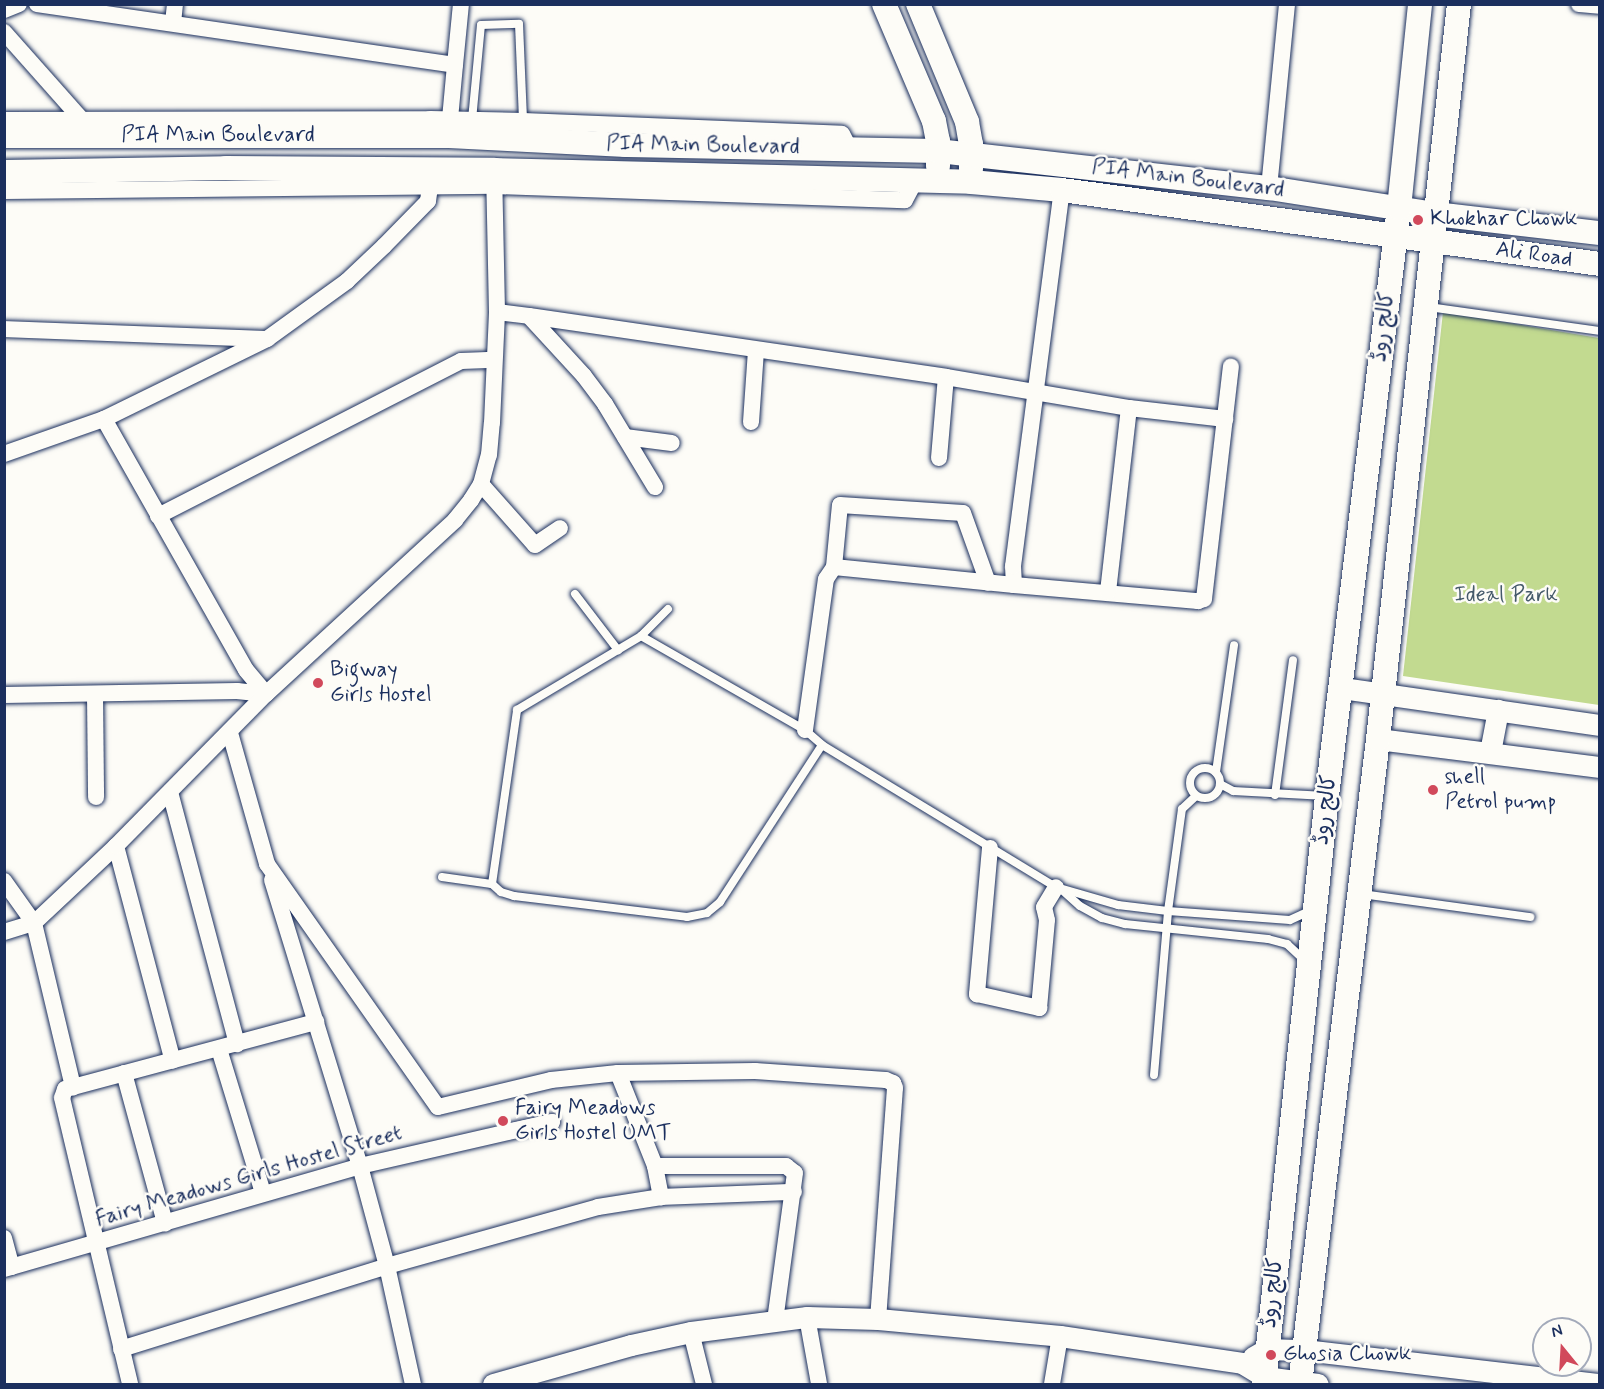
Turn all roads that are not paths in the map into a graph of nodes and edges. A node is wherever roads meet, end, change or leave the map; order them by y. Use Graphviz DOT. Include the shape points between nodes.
graph roads {
  1 [pos="19,4"];
  2 [pos="37,4"];
  3 [pos="176,4"];
  4 [pos="461,4"];
  5 [pos="884,4"];
  6 [pos="918,4"];
  7 [pos="1281,4"];
  8 [pos="1420,4"];
  9 [pos="1458,4"];
  10 [pos="1580,4"];
  11 [pos="1287,5"];
  12 [pos="1599,6"];
  13 [pos="4,10"];
  14 [pos="173,23"];
  15 [pos="4,32"];
  16 [pos="455,65"];
  17 [pos="4,120"];
  18 [pos="472,120"];
  19 [pos="83,121"];
  20 [pos="523,121"];
  21 [pos="449,127"];
  22 [pos="4,136"];
  23 [pos="849,148"];
  24 [pos="938,152"];
  25 [pos="972,154"];
  26 [pos="4,172"];
  27 [pos="495,178"];
  28 [pos="431,179"];
  29 [pos="927,180"];
  30 [pos="971,182"];
  31 [pos="1269,188"];
  32 [pos="1062,190"];
  33 [pos="4,191"];
  34 [pos="1399,208"];
  35 [pos="1436,214"];
  36 [pos="1599,233"];
  37 [pos="1395,236"];
  38 [pos="1432,240"];
  39 [pos="1599,264"];
  40 [pos="1425,306"];
  41 [pos="497,312"];
  42 [pos="529,315"];
  43 [pos="4,329"];
  44 [pos="1599,331"];
  45 [pos="267,339"];
  46 [pos="756,350"];
  47 [pos="494,360"];
  48 [pos="1231,368"];
  49 [pos="946,377"];
  50 [pos="1036,391"];
  51 [pos="1129,408"];
  52 [pos="104,418"];
  53 [pos="1225,419"];
  54 [pos="751,423"];
  55 [pos="625,437"];
  56 [pos="672,443"];
  57 [pos="4,454"];
  58 [pos="939,458"];
  59 [pos="481,484"];
  60 [pos="655,487"];
  61 [pos="158,516"];
  62 [pos="560,528"];
  63 [pos="834,567"];
  64 [pos="988,583"];
  65 [pos="1014,585"];
  66 [pos="1108,592"];
  67 [pos="575,594"];
  68 [pos="668,609"];
  69 [pos="641,636"];
  70 [pos="1234,645"];
  71 [pos="618,650"];
  72 [pos="1293,660"];
  73 [pos="1342,688"];
  74 [pos="1382,693"];
  75 [pos="4,694"];
  76 [pos="94,694"];
  77 [pos="266,694"];
  78 [pos="1498,710"];
  79 [pos="1599,725"];
  80 [pos="805,730"];
  81 [pos="230,733"];
  82 [pos="1377,739"];
  83 [pos="822,745"];
  84 [pos="1490,752"];
  85 [pos="1599,767"];
  86 [pos="1216,772"];
  87 [pos="1220,784"];
  88 [pos="170,792"];
  89 [pos="1275,795"];
  90 [pos="1196,796"];
  91 [pos="1327,796"];
  92 [pos="96,797"];
  93 [pos="116,846"];
  94 [pos="990,848"];
  95 [pos="267,864"];
  96 [pos="442,877"];
  97 [pos="4,881"];
  98 [pos="492,884"];
  99 [pos="1058,888"];
  100 [pos="1359,894"];
  101 [pos="1316,906"];
  102 [pos="1168,911"];
  103 [pos="1530,917"];
  104 [pos="34,923"];
  105 [pos="1167,929"];
  106 [pos="4,932"];
  107 [pos="1310,967"];
  108 [pos="316,1022"];
  109 [pos="237,1044"];
  110 [pos="219,1049"];
  111 [pos="173,1061"];
  112 [pos="124,1073"];
  113 [pos="618,1073"];
  114 [pos="1154,1075"];
  115 [pos="73,1087"];
  116 [pos="506,1132"];
  117 [pos="360,1166"];
  118 [pos="655,1166"];
  119 [pos="794,1191"];
  120 [pos="263,1193"];
  121 [pos="661,1197"];
  122 [pos="165,1222"];
  123 [pos="4,1238"];
  124 [pos="95,1243"];
  125 [pos="387,1266"];
  126 [pos="8,1268"];
  127 [pos="807,1317"];
  128 [pos="878,1319"];
  129 [pos="775,1320"];
  130 [pos="690,1332"];
  131 [pos="1060,1336"];
  132 [pos="121,1348"];
  133 [pos="1267,1349"];
  134 [pos="1304,1350"];
  135 [pos="1242,1363"];
  136 [pos="1265,1381"];
  137 [pos="130,1384"];
  138 [pos="413,1384"];
  139 [pos="493,1384"];
  140 [pos="704,1384"];
  141 [pos="819,1384"];
  142 [pos="1052,1384"];
  143 [pos="1306,1384"];
  144 [pos="1598,1384"];
  1 -- 13 [label="street"];
  2 -- 14 [label="street"];
  3 -- 14 [label="street"];
  4 -- 16 [label="street"];
  5 -- 24 [label="main road" via="934,121"];
  6 -- 25 [label="main road" via="967,122"];
  7 -- 11 [label="street"];
  8 -- 34 [label="main road"];
  9 -- 35 [label="main road"];
  10 -- 12 [label="street"];
  11 -- 31 [label="street"];
  14 -- 16 [label="street"];
  15 -- 19 [label="street"];
  16 -- 21 [label="street"];
  17 -- 19 [label="street"];
  18 -- 20 [label="street"];
  18 -- 20 [label="lane" via="482,25 519,24"];
  18 -- 21 [label="street"];
  19 -- 21 [label="street"];
  20 -- 23 [label="street" via="842,134"];
  21 -- 22 [label="main road, PIA Main Boulevard"];
  21 -- 23 [label="main road, PIA Main Boulevard" via="626,145"];
  23 -- 24 [label="main road, PIA Main Boulevard"];
  24 -- 25 [label="main road, PIA Main Boulevard"];
  24 -- 29 [label="main road"];
  25 -- 30 [label="main road"];
  25 -- 31 [label="main road, PIA Main Boulevard"];
  26 -- 28 [label="main road, PIA Main Boulevard" via="226,168"];
  27 -- 28 [label="main road, PIA Main Boulevard"];
  27 -- 29 [label="main road, PIA Main Boulevard"];
  27 -- 41 [label="street"];
  28 -- 33 [label="street"];
  28 -- 45 [label="street" via="428,201 384,246 346,281"];
  29 -- 30 [label="main road, PIA Main Boulevard"];
  30 -- 32 [label="main road, PIA Main Boulevard"];
  31 -- 34 [label="main road, PIA Main Boulevard"];
  32 -- 37 [label="main road, PIA Main Boulevard"];
  32 -- 50 [label="street"];
  34 -- 35 [label="main road, PIA Main Boulevard"];
  34 -- 37 [label="main road, کالج روڈ"];
  35 -- 36 [label="main road, Ali Road"];
  35 -- 38 [label="main road, کالج روڈ"];
  37 -- 38 [label="main road, PIA Main Boulevard"];
  37 -- 73 [label="main road, کالج روڈ"];
  38 -- 39 [label="main road, Ali Road"];
  38 -- 40 [label="main road, کالج روڈ"];
  40 -- 44 [label="lane"];
  40 -- 74 [label="main road, کالج روڈ"];
  41 -- 42 [label="street"];
  41 -- 47 [label="street"];
  42 -- 46 [label="street"];
  42 -- 55 [label="street" via="584,376"];
  43 -- 45 [label="street"];
  45 -- 52 [label="street"];
  46 -- 49 [label="street"];
  46 -- 54 [label="street"];
  47 -- 59 [label="street" via="489,455"];
  47 -- 61 [label="street" via="461,361"];
  48 -- 53 [label="street"];
  49 -- 50 [label="street"];
  49 -- 58 [label="street"];
  50 -- 51 [label="street"];
  50 -- 65 [label="street" via="1013,566"];
  51 -- 53 [label="street"];
  51 -- 66 [label="street"];
  52 -- 57 [label="street"];
  52 -- 61 [label="street"];
  53 -- 66 [label="street" via="1204,599"];
  55 -- 56 [label="street"];
  55 -- 60 [label="street"];
  59 -- 62 [label="street" via="535,545"];
  59 -- 77 [label="street" via="455,520"];
  61 -- 77 [label="street" via="246,670"];
  63 -- 64 [label="street"];
  63 -- 64 [label="street" via="840,506 963,513"];
  63 -- 80 [label="street" via="826,579"];
  64 -- 65 [label="street"];
  65 -- 66 [label="street"];
  67 -- 71 [label="lane"];
  68 -- 69 [label="lane"];
  69 -- 71 [label="lane"];
  69 -- 80 [label="lane"];
  70 -- 86 [label="lane"];
  71 -- 98 [label="lane" via="517,710"];
  72 -- 89 [label="lane"];
  73 -- 74 [label="street"];
  73 -- 91 [label="main road, کالج روڈ"];
  74 -- 78 [label="street"];
  74 -- 82 [label="main road, کالج روڈ"];
  75 -- 76 [label="street"];
  76 -- 77 [label="street"];
  76 -- 92 [label="street"];
  77 -- 81 [label="street"];
  78 -- 79 [label="street"];
  78 -- 84 [label="street"];
  80 -- 83 [label="lane"];
  81 -- 88 [label="street"];
  81 -- 95 [label="street"];
  82 -- 84 [label="street"];
  82 -- 100 [label="main road, کالج روڈ"];
  83 -- 94 [label="lane"];
  83 -- 98 [label="lane" via="720,902 706,913 687,917 514,896"];
  84 -- 85 [label="street"];
  86 -- 87 [label="lane"];
  86 -- 90 [label="lane" via="1207,767 1190,778 1190,788"];
  87 -- 89 [label="lane" via="1233,791"];
  87 -- 90 [label="lane" via="1216,794"];
  88 -- 93 [label="street"];
  88 -- 109 [label="street"];
  89 -- 91 [label="lane"];
  90 -- 102 [label="lane" via="1182,809"];
  91 -- 101 [label="main road, کالج روڈ"];
  93 -- 104 [label="street"];
  93 -- 111 [label="street"];
  94 -- 99 [label="lane"];
  94 -- 99 [label="street" via="977,994 1039,1008 1047,920 1044,907"];
  95 -- 108 [label="street"];
  95 -- 113 [label="street" via="438,1107 551,1080"];
  96 -- 98 [label="lane"];
  97 -- 104 [label="street"];
  99 -- 102 [label="lane" via="1118,905"];
  99 -- 105 [label="lane" via="1102,918"];
  100 -- 103 [label="lane"];
  100 -- 134 [label="main road, کالج روڈ"];
  101 -- 102 [label="lane" via="1290,920"];
  101 -- 107 [label="main road, کالج روڈ"];
  102 -- 105 [label="lane"];
  104 -- 106 [label="street"];
  104 -- 115 [label="street"];
  105 -- 107 [label="lane" via="1287,944"];
  105 -- 114 [label="lane"];
  107 -- 133 [label="main road, کالج روڈ"];
  108 -- 109 [label="street"];
  108 -- 117 [label="street"];
  109 -- 110 [label="street"];
  110 -- 111 [label="street"];
  110 -- 120 [label="street"];
  111 -- 112 [label="street"];
  112 -- 115 [label="street"];
  112 -- 122 [label="street"];
  113 -- 118 [label="street"];
  113 -- 128 [label="street" via="755,1071 893,1083 896,1088"];
  115 -- 124 [label="street" via="65,1089 63,1098"];
  116 -- 117 [label="street, Fairy Meadows Girls Hostel Street"];
  117 -- 120 [label="street, Fairy Meadows Girls Hostel Street"];
  117 -- 125 [label="street"];
  118 -- 119 [label="street" via="786,1166 795,1173"];
  118 -- 121 [label="street"];
  119 -- 121 [label="street"];
  119 -- 129 [label="street"];
  120 -- 122 [label="street, Fairy Meadows Girls Hostel Street"];
  121 -- 125 [label="street" via="597,1208"];
  122 -- 124 [label="street, Fairy Meadows Girls Hostel Street"];
  123 -- 126 [label="street"];
  124 -- 126 [label="street, Fairy Meadows Girls Hostel Street"];
  124 -- 132 [label="street"];
  125 -- 132 [label="street"];
  125 -- 138 [label="street"];
  127 -- 128 [label="street"];
  127 -- 129 [label="street"];
  127 -- 141 [label="street"];
  128 -- 131 [label="street"];
  129 -- 130 [label="street"];
  130 -- 139 [label="street"];
  130 -- 140 [label="street"];
  131 -- 135 [label="street"];
  131 -- 142 [label="street"];
  132 -- 137 [label="street"];
  133 -- 134 [label="street"];
  133 -- 135 [label="street"];
  133 -- 136 [label="main road, کالج روڈ"];
  134 -- 143 [label="main road, کالج روڈ"];
  134 -- 144 [label="street"];
  135 -- 136 [label="street"];
  136 -- 143 [label="street"];
}
